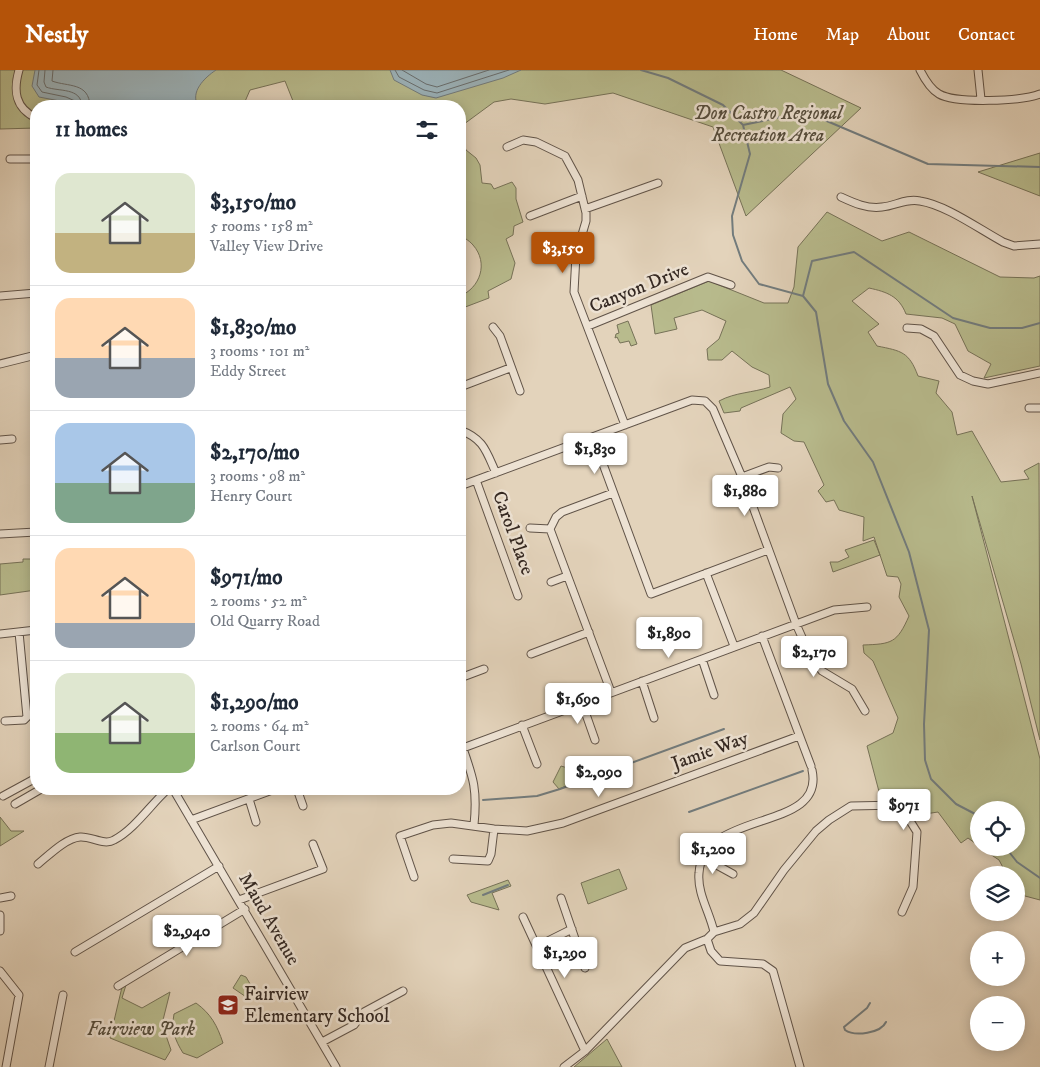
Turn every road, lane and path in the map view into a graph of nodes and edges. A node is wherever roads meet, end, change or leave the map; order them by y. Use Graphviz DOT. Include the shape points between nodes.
graph roads {
  1 [pos="19,70"];
  2 [pos="920,70"];
  3 [pos="978,70"];
  4 [pos="1040,94"];
  5 [pos="981,99"];
  6 [pos="30,115"];
  7 [pos="507,147"];
  8 [pos="10,159"];
  9 [pos="30,159"];
  10 [pos="658,183"];
  11 [pos="582,196"];
  12 [pos="841,197"];
  13 [pos="585,209"];
  14 [pos="530,216"];
  15 [pos="1040,244"];
  16 [pos="731,285"];
  17 [pos="30,294"];
  18 [pos="0,296"];
  19 [pos="588,326"];
  20 [pos="493,327"];
  21 [pos="907,328"];
  22 [pos="30,356"];
  23 [pos="0,364"];
  24 [pos="510,368"];
  25 [pos="1040,373"];
  26 [pos="466,384"];
  27 [pos="520,391"];
  28 [pos="1029,408"];
  29 [pos="1040,408"];
  30 [pos="625,425"];
  31 [pos="466,432"];
  32 [pos="593,437"];
  33 [pos="12,439"];
  34 [pos="0,440"];
  35 [pos="778,468"];
  36 [pos="496,473"];
  37 [pos="742,477"];
  38 [pos="476,480"];
  39 [pos="466,484"];
  40 [pos="613,493"];
  41 [pos="530,528"];
  42 [pos="550,529"];
  43 [pos="30,532"];
  44 [pos="0,534"];
  45 [pos="768,550"];
  46 [pos="706,573"];
  47 [pos="567,576"];
  48 [pos="551,582"];
  49 [pos="518,596"];
  50 [pos="866,607"];
  51 [pos="796,624"];
  52 [pos="30,631"];
  53 [pos="19,632"];
  54 [pos="589,632"];
  55 [pos="0,634"];
  56 [pos="762,636"];
  57 [pos="734,646"];
  58 [pos="531,654"];
  59 [pos="702,658"];
  60 [pos="484,669"];
  61 [pos="466,676"];
  62 [pos="642,681"];
  63 [pos="611,692"];
  64 [pos="714,696"];
  65 [pos="582,703"];
  66 [pos="865,711"];
  67 [pos="654,718"];
  68 [pos="5,721"];
  69 [pos="522,725"];
  70 [pos="799,736"];
  71 [pos="595,740"];
  72 [pos="466,742"];
  73 [pos="466,757"];
  74 [pos="537,764"];
  75 [pos="30,781"];
  76 [pos="31,795"];
  77 [pos="163,795"];
  78 [pos="177,795"];
  79 [pos="259,795"];
  80 [pos="299,795"];
  81 [pos="4,796"];
  82 [pos="249,799"];
  83 [pos="15,804"];
  84 [pos="303,806"];
  85 [pos="192,820"];
  86 [pos="256,822"];
  87 [pos="474,825"];
  88 [pos="494,829"];
  89 [pos="313,844"];
  90 [pos="702,857"];
  91 [pos="453,859"];
  92 [pos="38,864"];
  93 [pos="219,866"];
  94 [pos="733,874"];
  95 [pos="414,877"];
  96 [pos="11,896"];
  97 [pos="0,898"];
  98 [pos="561,898"];
  99 [pos="240,900"];
  100 [pos="245,909"];
  101 [pos="902,912"];
  102 [pos="0,915"];
  103 [pos="523,917"];
  104 [pos="572,929"];
  105 [pos="0,931"];
  106 [pos="714,932"];
  107 [pos="706,939"];
  108 [pos="538,946"];
  109 [pos="75,952"];
  110 [pos="585,968"];
  111 [pos="0,971"];
  112 [pos="118,986"];
  113 [pos="403,991"];
  114 [pos="63,994"];
  115 [pos="322,1042"];
  116 [pos="585,1051"];
  117 [pos="6,1067"];
  118 [pos="50,1067"];
  119 [pos="336,1067"];
  120 [pos="564,1067"];
  121 [pos="800,1067"];
  1 -- 6 [label="street" via="18,102"];
  2 -- 5 [label="street" via="926,82 939,94 960,100"];
  3 -- 5 [label="street"];
  4 -- 5 [label="street" via="1019,100"];
  7 -- 11 [label="street" via="523,140 536,142 565,156 578,180"];
  8 -- 9 [label="street"];
  10 -- 13 [label="street"];
  11 -- 13 [label="street"];
  11 -- 14 [label="street"];
  12 -- 15 [label="street" via="865,207 918,200 932,204 1002,242 1014,246"];
  13 -- 19 [label="street" via="586,223 576,255 574,292"];
  16 -- 19 [label="street, Canyon Drive" via="708,277"];
  17 -- 18 [label="street"];
  19 -- 30 [label="street"];
  20 -- 24 [label="street" via="500,336"];
  21 -- 25 [label="street" via="921,329 934,336 960,375 973,381 988,384"];
  22 -- 23 [label="street"];
  24 -- 26 [label="street"];
  24 -- 27 [label="street"];
  28 -- 29 [label="street"];
  30 -- 32 [label="street"];
  30 -- 37 [label="street" via="692,400 705,401 713,409"];
  31 -- 36 [label="street" via="482,443"];
  32 -- 36 [label="street"];
  32 -- 40 [label="street"];
  33 -- 34 [label="street"];
  35 -- 37 [label="street" via="769,467"];
  36 -- 38 [label="street"];
  37 -- 45 [label="street"];
  38 -- 39 [label="street"];
  38 -- 49 [label="street, Carol Place"];
  40 -- 42 [label="street" via="562,512"];
  40 -- 46 [label="street" via="651,594"];
  41 -- 42 [label="street"];
  42 -- 47 [label="street"];
  43 -- 44 [label="street"];
  45 -- 46 [label="street"];
  45 -- 51 [label="street"];
  46 -- 57 [label="street"];
  47 -- 48 [label="street"];
  47 -- 54 [label="street"];
  50 -- 51 [label="street" via="834,610"];
  51 -- 56 [label="street"];
  51 -- 66 [label="street" via="814,662 822,671 852,689"];
  52 -- 53 [label="street"];
  53 -- 55 [label="street"];
  53 -- 68 [label="street" via="27,717"];
  54 -- 58 [label="street"];
  54 -- 63 [label="street"];
  56 -- 57 [label="street"];
  56 -- 70 [label="street"];
  57 -- 59 [label="street"];
  59 -- 62 [label="street"];
  59 -- 64 [label="street"];
  60 -- 61 [label="street"];
  62 -- 63 [label="street"];
  62 -- 67 [label="street"];
  63 -- 65 [label="street"];
  65 -- 69 [label="street"];
  65 -- 71 [label="street"];
  69 -- 72 [label="street"];
  69 -- 74 [label="street"];
  70 -- 88 [label="street, Jamie Way" via="563,823 526,831"];
  70 -- 90 [label="street" via="811,768 810,794 800,805 719,838"];
  73 -- 87 [label="street" via="474,778"];
  75 -- 81 [label="street"];
  76 -- 83 [label="street"];
  77 -- 92 [label="street" via="115,840 104,842 82,836 73,838"];
  78 -- 85 [label="street, Maud Avenue"];
  79 -- 82 [label="street"];
  80 -- 84 [label="street"];
  82 -- 85 [label="street"];
  82 -- 86 [label="street"];
  85 -- 93 [label="street, Maud Avenue"];
  87 -- 88 [label="street, Jamie Way"];
  87 -- 95 [label="street, Jamie Way" via="433,825 400,836"];
  88 -- 91 [label="street" via="488,861"];
  89 -- 99 [label="street" via="323,869"];
  90 -- 94 [label="street"];
  90 -- 106 [label="street" via="699,883"];
  93 -- 99 [label="street, Maud Avenue"];
  93 -- 109 [label="street"];
  96 -- 97 [label="street"];
  98 -- 104 [label="street"];
  99 -- 100 [label="street, Maud Avenue"];
  100 -- 112 [label="street"];
  100 -- 115 [label="street, Maud Avenue"];
  101 -- 106 [label="street" via="913,887 917,832 900,805 851,806 816,831 754,913 740,924"];
  102 -- 105 [label="street"];
  103 -- 108 [label="street"];
  104 -- 108 [label="street"];
  104 -- 110 [label="street"];
  106 -- 107 [label="street"];
  107 -- 116 [label="street" via="685,948"];
  107 -- 121 [label="street" via="720,961 763,964 773,971"];
  108 -- 116 [label="street"];
  111 -- 117 [label="street" via="19,995"];
  113 -- 115 [label="street" via="364,1012 354,1025"];
  114 -- 118 [label="street"];
  115 -- 119 [label="street, Maud Avenue"];
  116 -- 120 [label="street"];
}
